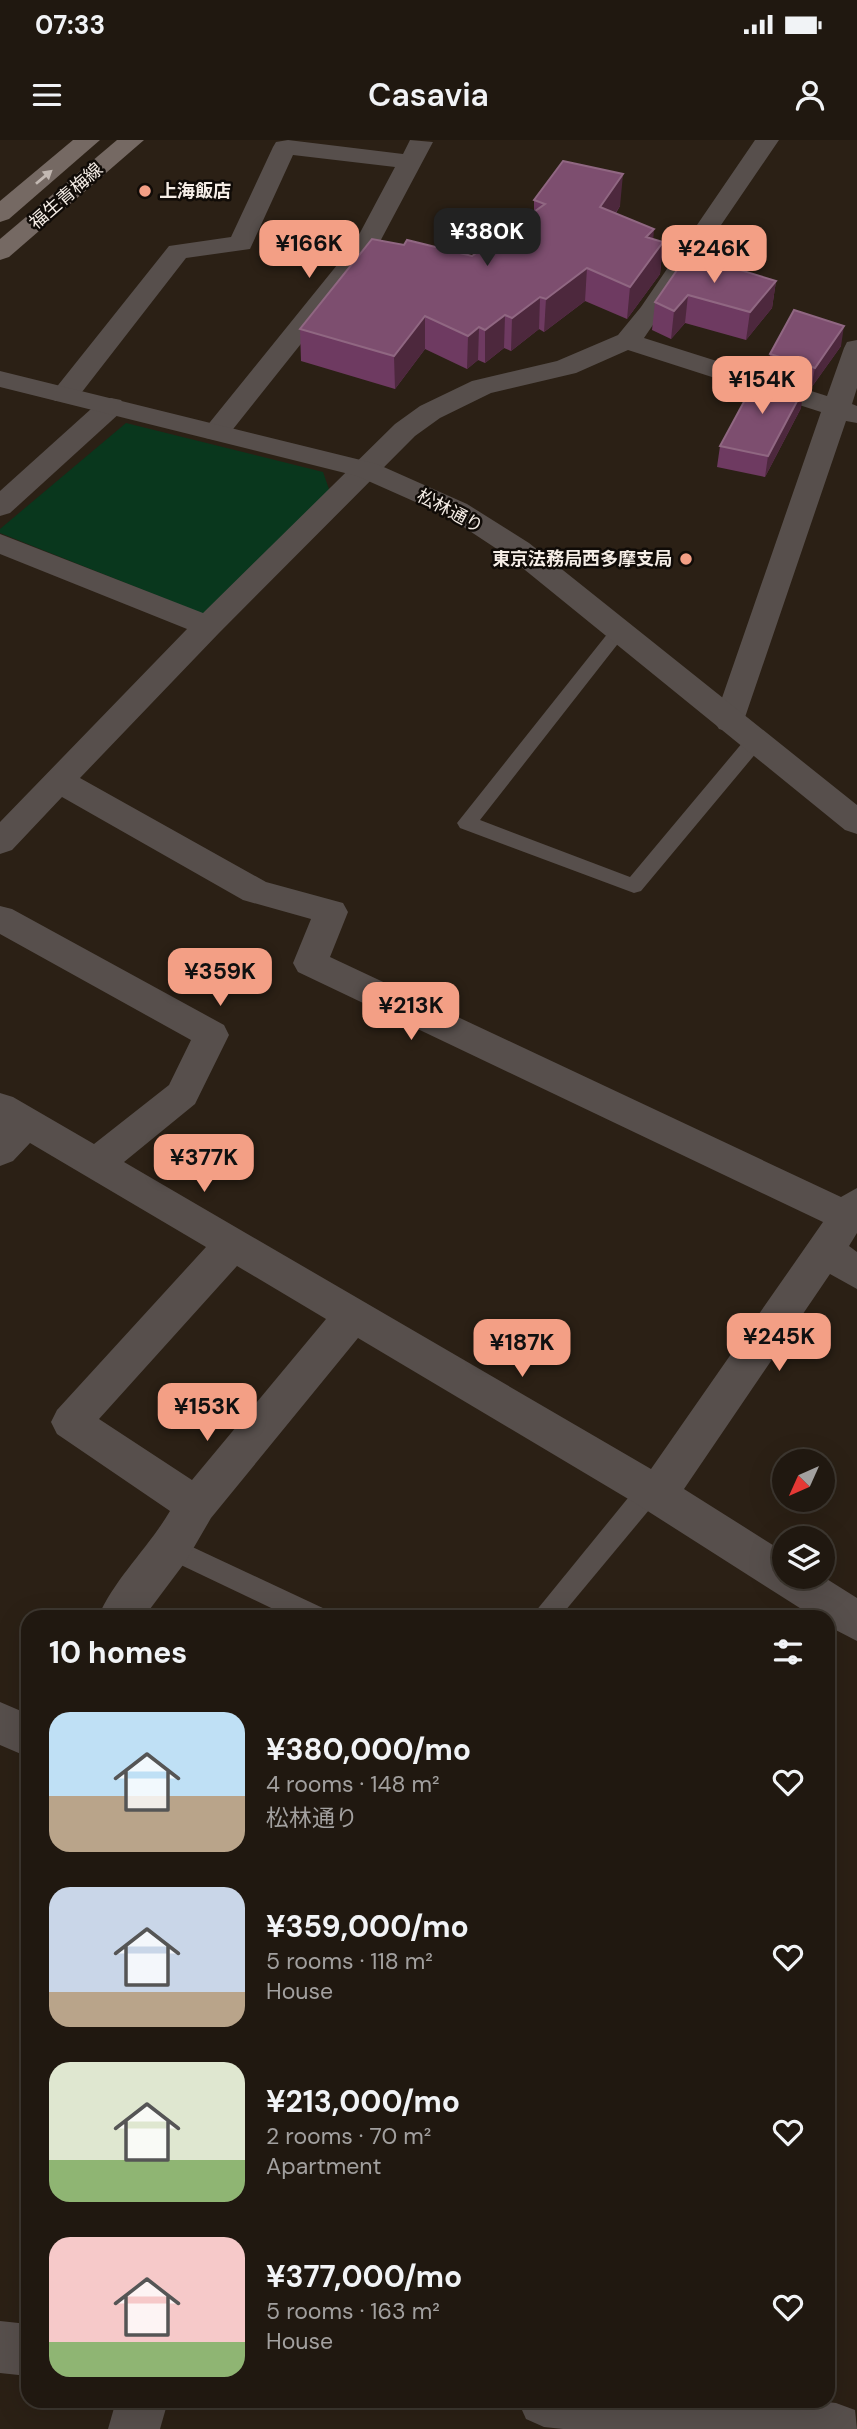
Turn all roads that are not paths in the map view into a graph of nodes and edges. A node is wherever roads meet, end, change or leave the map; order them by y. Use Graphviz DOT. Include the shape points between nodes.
graph roads {
  1 [pos="88,140"];
  2 [pos="132,140"];
  3 [pos="767,140"];
  4 [pos="416,151"];
  5 [pos="0,214"];
  6 [pos="0,252"];
  7 [pos="627,341"];
  8 [pos="857,348"];
  9 [pos="0,379"];
  10 [pos="65,395"];
  11 [pos="111,406"];
  12 [pos="847,411"];
  13 [pos="216,432"];
  14 [pos="366,470"];
  15 [pos="0,507"];
  16 [pos="0,543"];
  17 [pos="208,626"];
  18 [pos="618,632"];
  19 [pos="730,721"];
  20 [pos="755,741"];
  21 [pos="60,781"];
  22 [pos="857,822"];
  23 [pos="0,842"];
  24 [pos="0,918"];
  25 [pos="13,1115"];
  26 [pos="0,1151"];
  27 [pos="96,1164"];
  28 [pos="853,1210"];
  29 [pos="232,1245"];
  30 [pos="842,1262"];
  31 [pos="354,1314"];
  32 [pos="653,1492"];
  33 [pos="196,1505"];
  34 [pos="171,1548"];
  35 [pos="772,1567"];
  36 [pos="807,1589"];
  37 [pos="124,1610"];
  38 [pos="301,1610"];
  39 [pos="550,1610"];
  40 [pos="857,1621"];
  41 [pos="0,1723"];
  42 [pos="21,1733"];
  43 [pos="0,2347"];
  44 [pos="21,2349"];
  45 [pos="140,2408"];
  46 [pos="617,2408"];
  47 [pos="857,2421"];
  48 [pos="134,2429"];
  49 [pos="836,2429"];
  50 [pos="853,2429"];
  5 -- 1 [label="main road, one-way"];
  2 -- 6 [label="main road, 福生青梅線"];
  3 -- 7 [label="street"];
  4 -- 10 [label="street" via="285,147 241,244 178,251"];
  4 -- 13 [label="street" via="366,246"];
  7 -- 12 [label="street"];
  7 -- 14 [label="street" via="566,367 508,378 455,398 405,430"];
  8 -- 12 [label="street"];
  9 -- 10 [label="street, 松林通り"];
  10 -- 11 [label="street, 松林通り"];
  11 -- 13 [label="street, 松林通り"];
  11 -- 15 [label="street"];
  12 -- 19 [label="street"];
  13 -- 14 [label="street, 松林通り"];
  14 -- 17 [label="street"];
  14 -- 18 [label="street, 松林通り" via="457,510 519,550"];
  16 -- 17 [label="street"];
  17 -- 21 [label="street"];
  18 -- 19 [label="street, 松林通り"];
  18 -- 20 [label="lane" via="467,823 634,886"];
  19 -- 20 [label="street, 松林通り"];
  20 -- 22 [label="street, 松林通り"];
  21 -- 23 [label="street"];
  21 -- 28 [label="street" via="255,891 331,912 310,963"];
  24 -- 27 [label="street" via="211,1035 182,1094"];
  25 -- 26 [label="street"];
  25 -- 27 [label="street"];
  27 -- 29 [label="street"];
  28 -- 30 [label="street"];
  29 -- 31 [label="street"];
  29 -- 33 [label="street" via="71,1422"];
  30 -- 32 [label="street"];
  31 -- 32 [label="street"];
  31 -- 33 [label="street"];
  32 -- 35 [label="street"];
  32 -- 39 [label="lane"];
  33 -- 34 [label="street"];
  34 -- 37 [label="street"];
  34 -- 38 [label="lane"];
  36 -- 40 [label="street"];
  41 -- 42 [label="street"];
  43 -- 44 [label="street"];
  45 -- 48 [label="street"];
  46 -- 49 [label="street"];
  47 -- 50 [label="street"];
}
